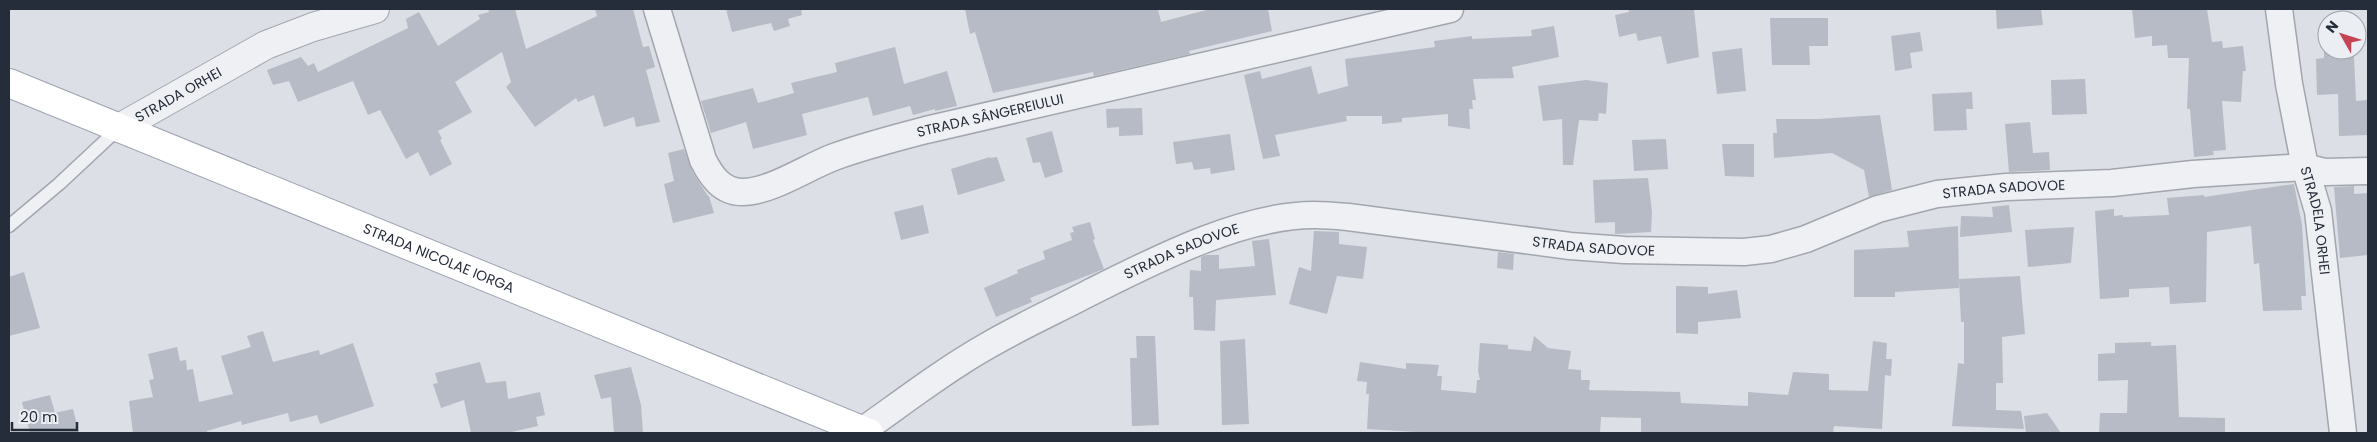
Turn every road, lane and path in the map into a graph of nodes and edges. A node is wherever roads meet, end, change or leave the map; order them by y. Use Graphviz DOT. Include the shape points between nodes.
graph roads {
  1 [pos="375,9"];
  2 [pos="657,9"];
  3 [pos="1450,9"];
  4 [pos="2278,9"];
  5 [pos="1387,16"];
  6 [pos="9,83"];
  7 [pos="119,128"];
  8 [pos="2305,167"];
  9 [pos="2368,171"];
  10 [pos="9,226"];
  11 [pos="866,432"];
  12 [pos="2343,433"];
  1 -- 7 [label="street, STRADA ORHEI" via="266,45"];
  2 -- 5 [label="street, STRADA SÂNGEREIULUI" via="703,160 720,184 742,192 766,186 874,144 917,132"];
  3 -- 5 [label="street, STRADA SÂNGEREIULUI"];
  4 -- 8 [label="street, STRADELA ORHEI"];
  6 -- 7 [label="main road, STRADA NICOLAE IORGA"];
  7 -- 10 [label="lane, STRADA ORHEI" via="60,184"];
  7 -- 11 [label="main road, STRADA NICOLAE IORGA"];
  8 -- 9 [label="street, STRADA SADOVOE" via="2325,172"];
  8 -- 11 [label="street, STRADA SADOVOE" via="1937,194 1878,209 1788,244 1744,252 1570,246 1348,217 1314,215 1275,219 1178,250 1034,322 950,368"];
  8 -- 12 [label="street, STRADELA ORHEI" via="2318,211"];
}
